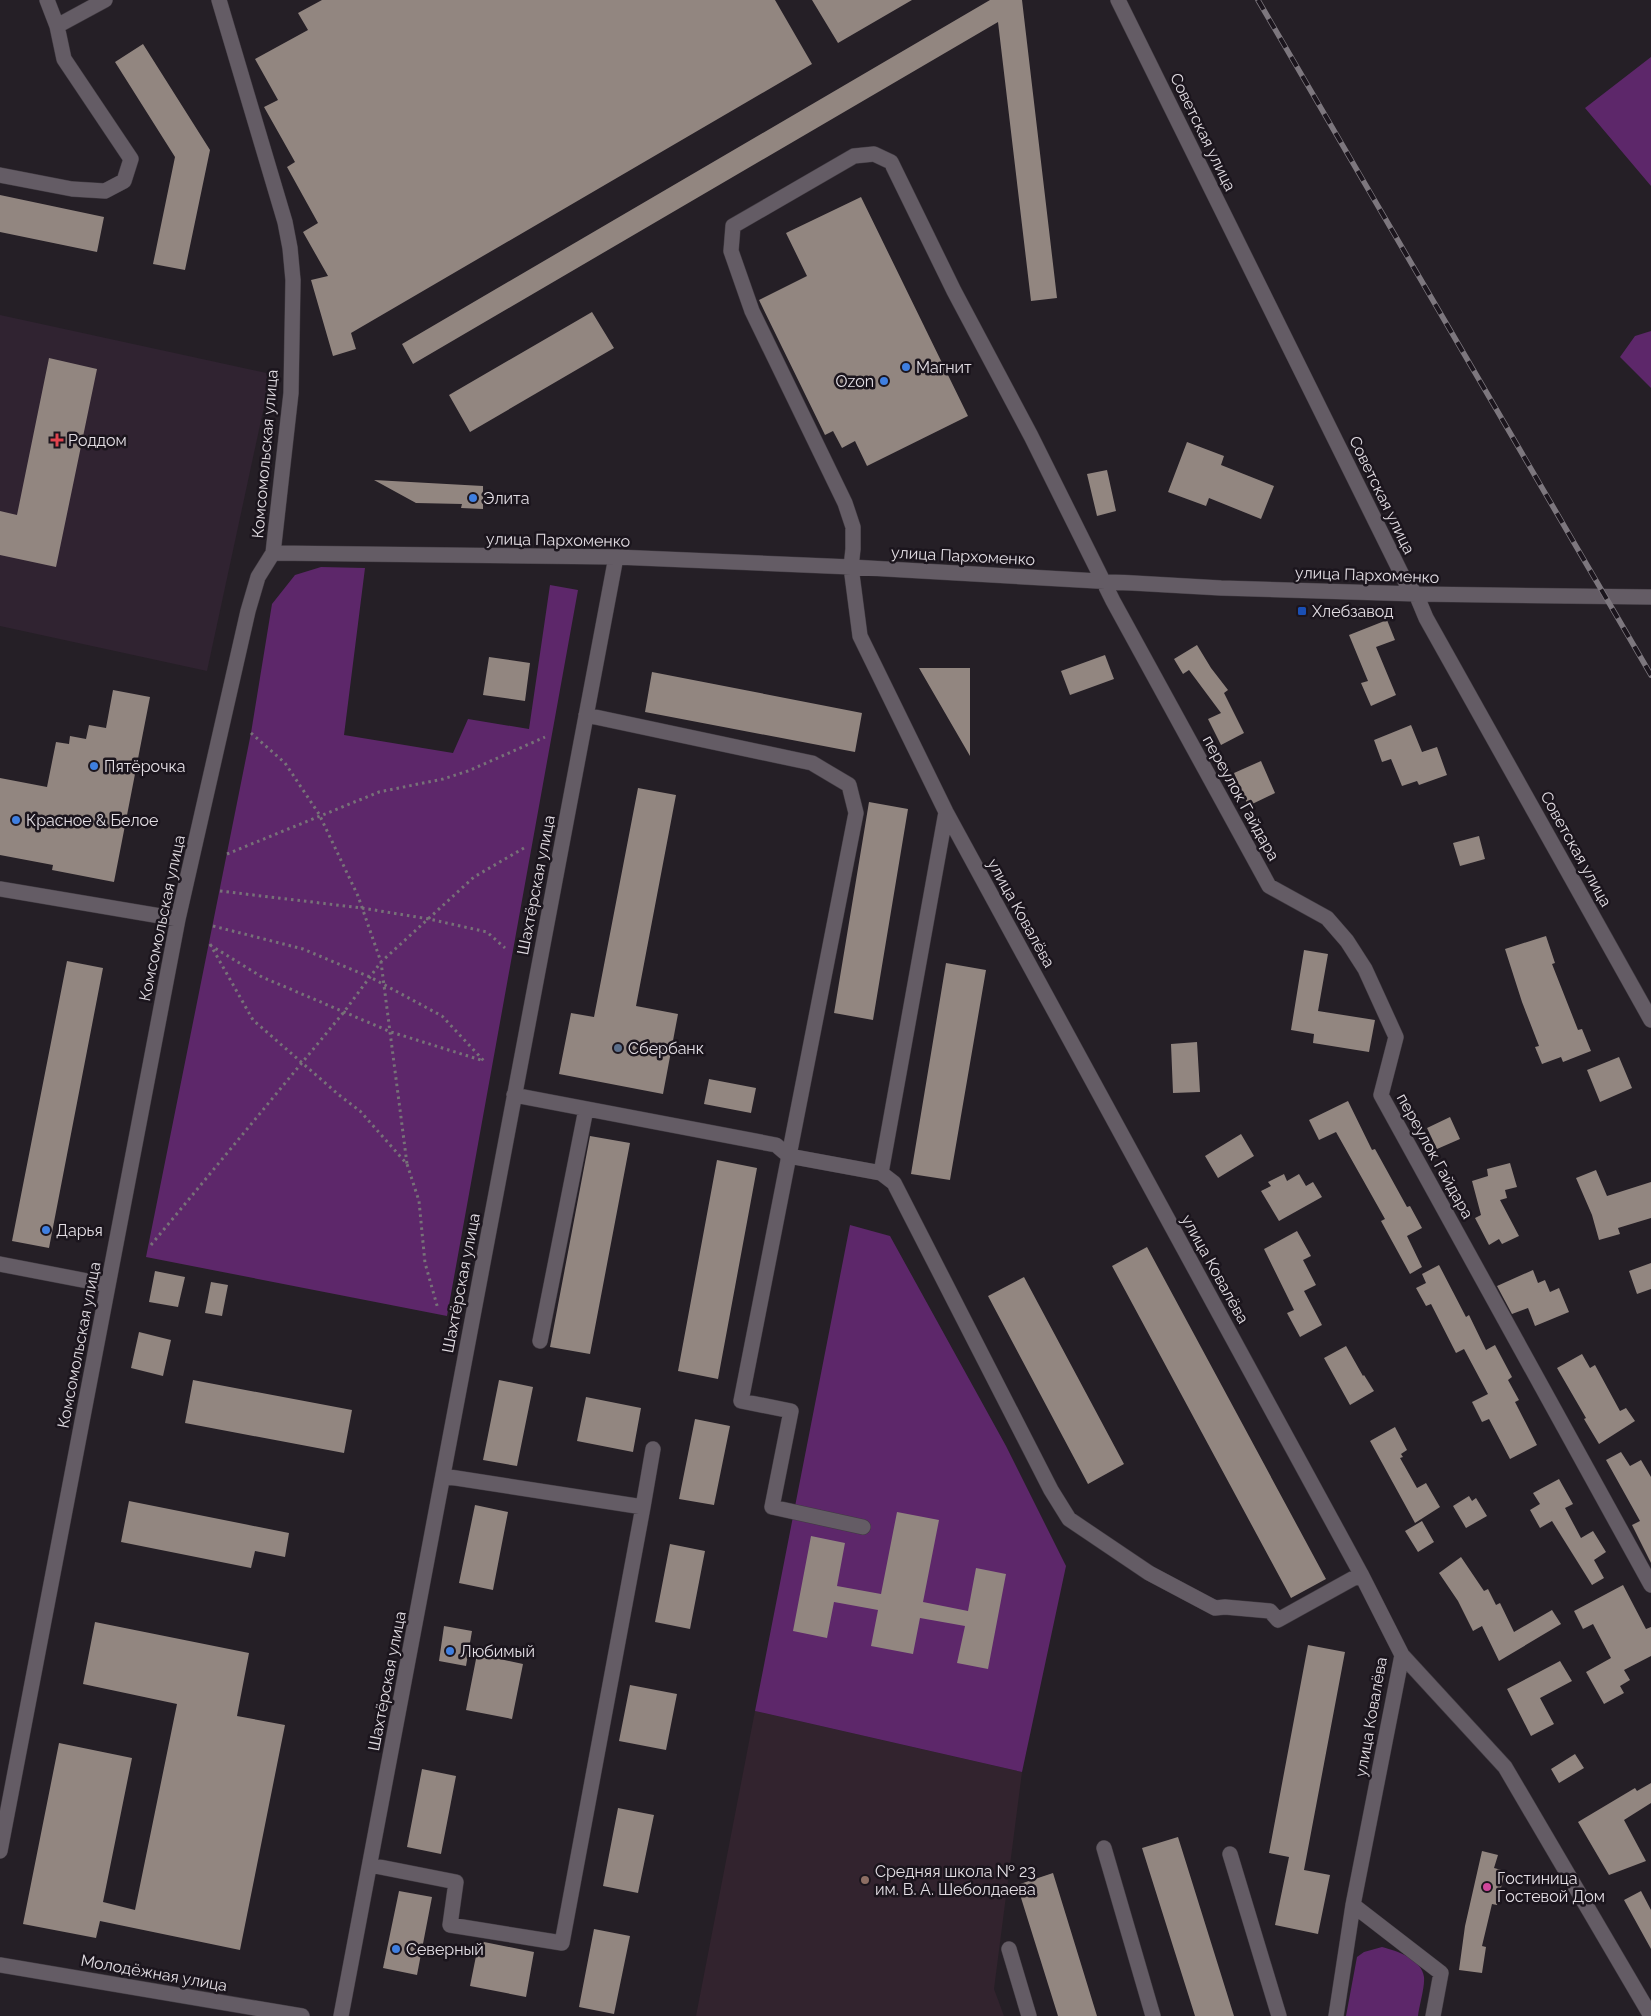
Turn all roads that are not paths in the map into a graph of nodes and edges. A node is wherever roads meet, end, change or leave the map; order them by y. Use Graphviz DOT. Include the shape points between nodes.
graph roads {
  1 [pos="46,0"];
  2 [pos="105,0"];
  3 [pos="219,0"];
  4 [pos="1118,0"];
  5 [pos="57,26"];
  6 [pos="0,175"];
  7 [pos="273,553"];
  8 [pos="616,558"];
  9 [pos="851,567"];
  10 [pos="1104,582"];
  11 [pos="1416,594"];
  12 [pos="1651,597"];
  13 [pos="586,715"];
  14 [pos="946,812"];
  15 [pos="0,889"];
  16 [pos="178,919"];
  17 [pos="1651,1020"];
  18 [pos="514,1095"];
  19 [pos="586,1109"];
  20 [pos="789,1156"];
  21 [pos="881,1172"];
  22 [pos="0,1264"];
  23 [pos="108,1285"];
  24 [pos="540,1341"];
  25 [pos="653,1449"];
  26 [pos="443,1476"];
  27 [pos="643,1506"];
  28 [pos="863,1527"];
  29 [pos="1361,1574"];
  30 [pos="1651,1585"];
  31 [pos="1402,1656"];
  32 [pos="1104,1848"];
  33 [pos="0,1851"];
  34 [pos="1230,1854"];
  35 [pos="370,1865"];
  36 [pos="1354,1905"];
  37 [pos="1009,1949"];
  38 [pos="0,1965"];
  39 [pos="302,2016"];
  40 [pos="341,2016"];
  41 [pos="1029,2016"];
  42 [pos="1153,2016"];
  43 [pos="1279,2016"];
  44 [pos="1336,2016"];
  45 [pos="1433,2016"];
  46 [pos="1651,2016"];
  1 -- 5 [label="street"];
  2 -- 5 [label="street"];
  3 -- 7 [label="street, Комсомольская улица" via="290,248 293,280 291,393"];
  4 -- 11 [label="street, Советская улица" via="1406,583"];
  5 -- 6 [label="street" via="64,60 131,159 124,181 105,191 72,189"];
  7 -- 8 [label="street, улица Пархоменко"];
  7 -- 16 [label="street, Комсомольская улица" via="258,577 248,611"];
  8 -- 9 [label="street, улица Пархоменко"];
  8 -- 13 [label="street, Шахтёрская улица"];
  9 -- 10 [label="street, улица Пархоменко"];
  9 -- 10 [label="street, переулок Гайдара" via="853,527 845,503 752,311 731,251 733,226 854,156 874,154 891,162"];
  9 -- 14 [label="street, улица Ковалёва" via="860,636"];
  10 -- 11 [label="street, улица Пархоменко"];
  10 -- 30 [label="street, переулок Гайдара" via="1269,886 1326,918 1347,941 1365,969 1396,1037 1381,1095"];
  11 -- 12 [label="street, улица Пархоменко"];
  11 -- 17 [label="street, Советская улица" via="1426,618"];
  13 -- 18 [label="street, Шахтёрская улица"];
  13 -- 20 [label="street" via="812,763 849,785 856,813"];
  14 -- 21 [label="street"];
  14 -- 29 [label="street, улица Ковалёва"];
  15 -- 16 [label="street"];
  16 -- 23 [label="street, Комсомольская улица"];
  18 -- 19 [label="street"];
  18 -- 26 [label="street, Шахтёрская улица"];
  19 -- 20 [label="street" via="776,1145"];
  19 -- 24 [label="street"];
  20 -- 21 [label="street"];
  20 -- 28 [label="street" via="740,1402 791,1411 772,1507"];
  21 -- 29 [label="street" via="894,1183 1051,1490 1069,1519 1148,1573 1215,1608 1270,1611 1278,1620"];
  22 -- 23 [label="street"];
  23 -- 33 [label="street, Комсомольская улица"];
  25 -- 27 [label="street"];
  26 -- 27 [label="street"];
  26 -- 35 [label="street, Шахтёрская улица"];
  27 -- 35 [label="street" via="562,1943 450,1925 456,1882"];
  29 -- 31 [label="street, улица Ковалёва"];
  31 -- 36 [label="street, улица Ковалёва"];
  31 -- 46 [label="street" via="1505,1767"];
  32 -- 42 [label="street"];
  34 -- 43 [label="street"];
  35 -- 40 [label="street, Шахтёрская улица"];
  36 -- 44 [label="street, улица Ковалёва"];
  36 -- 45 [label="street" via="1441,1973"];
  37 -- 41 [label="street"];
  38 -- 39 [label="street, Молодёжная улица"];
}
